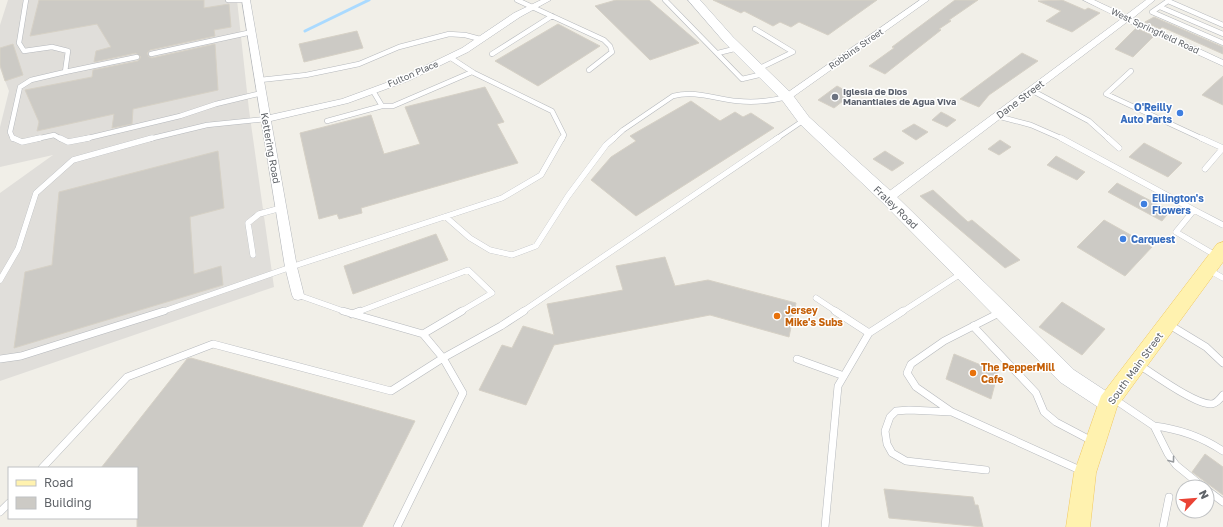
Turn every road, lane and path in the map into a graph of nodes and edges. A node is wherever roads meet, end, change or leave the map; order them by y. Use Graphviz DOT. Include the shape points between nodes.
graph roads {
  1 [pos="26,0"];
  2 [pos="228,0"];
  3 [pos="246,0"];
  4 [pos="517,0"];
  5 [pos="547,0"];
  6 [pos="665,0"];
  7 [pos="694,0"];
  8 [pos="926,0"];
  9 [pos="1087,0"];
  10 [pos="1151,0"];
  11 [pos="532,7"];
  12 [pos="1160,7"];
  13 [pos="552,16"];
  14 [pos="1127,18"];
  15 [pos="1223,25"];
  16 [pos="755,29"];
  17 [pos="252,32"];
  18 [pos="1223,34"];
  19 [pos="480,40"];
  20 [pos="1223,43"];
  21 [pos="738,48"];
  22 [pos="718,53"];
  23 [pos="151,54"];
  24 [pos="492,54"];
  25 [pos="137,57"];
  26 [pos="450,58"];
  27 [pos="1223,63"];
  28 [pos="589,70"];
  29 [pos="761,71"];
  30 [pos="1131,71"];
  31 [pos="65,72"];
  32 [pos="472,72"];
  33 [pos="260,80"];
  34 [pos="1031,90"];
  35 [pos="373,91"];
  36 [pos="262,93"];
  37 [pos="787,97"];
  38 [pos="382,106"];
  39 [pos="997,116"];
  40 [pos="266,120"];
  41 [pos="804,120"];
  42 [pos="327,121"];
  43 [pos="1119,148"];
  44 [pos="1223,148"];
  45 [pos="1205,169"];
  46 [pos="888,198"];
  47 [pos="281,208"];
  48 [pos="1194,210"];
  49 [pos="446,216"];
  50 [pos="1223,225"];
  51 [pos="253,255"];
  52 [pos="1218,263"];
  53 [pos="291,267"];
  54 [pos="962,272"];
  55 [pos="0,280"];
  56 [pos="298,295"];
  57 [pos="816,298"];
  58 [pos="1002,312"];
  59 [pos="352,314"];
  60 [pos="1167,323"];
  61 [pos="973,326"];
  62 [pos="869,333"];
  63 [pos="423,334"];
  64 [pos="443,358"];
  65 [pos="0,359"];
  66 [pos="797,359"];
  67 [pos="1223,363"];
  68 [pos="1137,364"];
  69 [pos="844,376"];
  70 [pos="1223,395"];
  71 [pos="1110,400"];
  72 [pos="952,412"];
  73 [pos="1154,426"];
  74 [pos="1095,442"];
  75 [pos="1223,451"];
  76 [pos="43,467"];
  77 [pos="986,470"];
  78 [pos="1085,473"];
  79 [pos="1193,479"];
  80 [pos="1169,497"];
  81 [pos="8,504"];
  82 [pos="0,512"];
  83 [pos="397,527"];
  84 [pos="825,527"];
  85 [pos="1078,527"];
  86 [pos="1164,527"];
  1 -- 31 [label="lane" via="19,43 24,51 51,47 68,50"];
  2 -- 3 [label="lane"];
  3 -- 17 [label="street, Kettering Road"];
  4 -- 11 [label="lane"];
  5 -- 11 [label="street, Fulton Place"];
  6 -- 22 [label="lane"];
  7 -- 21 [label="street, Fraley Road"];
  8 -- 37 [label="street, Robbins Street"];
  9 -- 14 [label="street, West Springfield Road"];
  10 -- 14 [label="street, Dane Street"];
  11 -- 13 [label="lane"];
  11 -- 19 [label="street, Fulton Place"];
  12 -- 15 [label="lane" via="1168,2"];
  12 -- 18 [label="lane"];
  12 -- 20 [label="lane" via="1152,12"];
  13 -- 24 [label="lane"];
  13 -- 28 [label="lane" via="604,40 610,46 610,55"];
  14 -- 27 [label="street, West Springfield Road"];
  14 -- 34 [label="street, Dane Street"];
  16 -- 29 [label="lane" via="793,52"];
  17 -- 23 [label="lane"];
  17 -- 33 [label="street, Kettering Road"];
  19 -- 26 [label="street, Fulton Place"];
  19 -- 33 [label="lane" via="465,35 449,34 399,47 359,64 306,75"];
  21 -- 22 [label="lane"];
  21 -- 29 [label="street, Fraley Road"];
  22 -- 29 [label="lane" via="742,79"];
  25 -- 31 [label="lane"];
  26 -- 32 [label="lane"];
  26 -- 35 [label="street, Fulton Place"];
  29 -- 37 [label="street, Fraley Road"];
  30 -- 44 [label="lane" via="1106,94"];
  31 -- 36 [label="lane" via="31,80 20,87 10,132 13,139 22,142 54,135 66,142 76,141"];
  32 -- 38 [label="lane" via="393,106"];
  32 -- 49 [label="lane" via="552,111 564,135 541,175 502,198"];
  33 -- 36 [label="street, Kettering Road"];
  34 -- 39 [label="street, Dane Street"];
  34 -- 43 [label="lane" via="1089,121"];
  35 -- 38 [label="lane"];
  35 -- 40 [label="street, Fulton Place" via="345,101"];
  36 -- 40 [label="street, Kettering Road"];
  37 -- 41 [label="street, Fraley Road"];
  37 -- 49 [label="lane" via="765,102 742,102 704,94 673,96 623,130 606,145 568,196 536,246 512,255 490,250 470,238"];
  38 -- 42 [label="lane"];
  39 -- 46 [label="street, Dane Street"];
  39 -- 48 [label="lane" via="1031,125 1057,136"];
  40 -- 47 [label="street, Kettering Road"];
  40 -- 55 [label="lane" via="207,125 163,134 73,160 36,193 18,248"];
  41 -- 46 [label="street, Fraley Road"];
  41 -- 64 [label="lane" via="501,326"];
  44 -- 45 [label="lane"];
  46 -- 54 [label="street, Fraley Road"];
  47 -- 51 [label="lane" via="252,217 248,223"];
  47 -- 53 [label="street, Kettering Road"];
  48 -- 50 [label="lane"];
  48 -- 52 [label="lane" via="1176,232"];
  49 -- 53 [label="lane"];
  52 -- 60 [label="main road, South Main Street"];
  53 -- 56 [label="street, Kettering Road"];
  53 -- 65 [label="lane" via="28,354"];
  54 -- 58 [label="street, Fraley Road"];
  54 -- 62 [label="lane"];
  56 -- 59 [label="lane"];
  57 -- 62 [label="lane"];
  58 -- 61 [label="lane"];
  58 -- 71 [label="street, Fraley Road" via="1067,376"];
  59 -- 63 [label="lane"];
  59 -- 63 [label="lane" via="468,270 492,293"];
  60 -- 67 [label="lane" via="1206,347"];
  60 -- 68 [label="main road, South Main Street"];
  61 -- 72 [label="lane" via="916,360 907,373 916,387"];
  61 -- 74 [label="lane" via="1036,393 1044,412 1056,422"];
  62 -- 69 [label="lane"];
  63 -- 64 [label="lane"];
  64 -- 76 [label="lane" via="391,391 213,344 128,377"];
  64 -- 83 [label="lane" via="463,393"];
  66 -- 69 [label="lane"];
  68 -- 70 [label="lane" via="1195,399 1210,404 1217,402"];
  68 -- 71 [label="main road, South Main Street"];
  69 -- 84 [label="lane" via="838,386"];
  71 -- 73 [label="lane"];
  71 -- 74 [label="main road, South Main Street"];
  72 -- 77 [label="lane" via="896,411 890,417 885,431 887,444 892,453 906,461"];
  72 -- 78 [label="lane"];
  73 -- 75 [label="lane" via="1188,432 1209,441"];
  73 -- 79 [label="lane, one-way" via="1176,465"];
  74 -- 78 [label="main road, South Main Street"];
  78 -- 85 [label="main road, South Main Street"];
  80 -- 86 [label="lane"];
  81 -- 82 [label="lane"];
}
